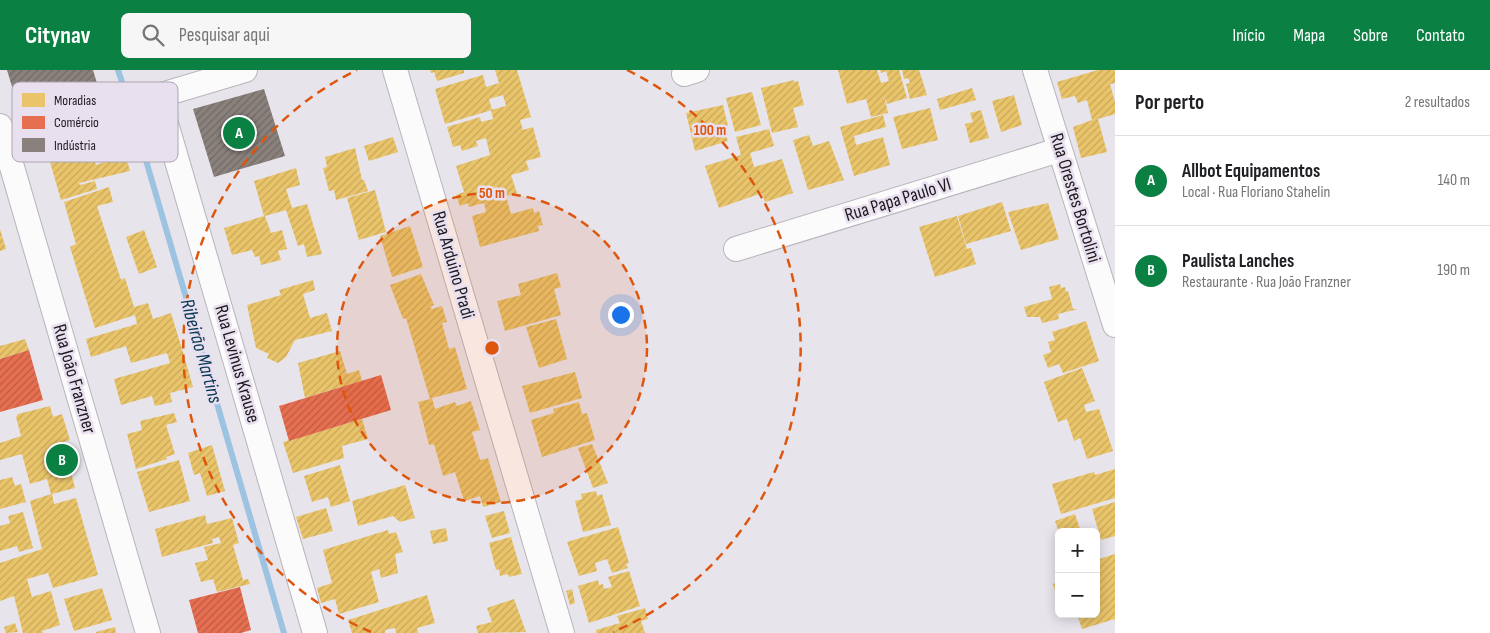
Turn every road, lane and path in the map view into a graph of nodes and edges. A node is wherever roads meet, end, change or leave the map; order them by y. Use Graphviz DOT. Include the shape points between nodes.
graph roads {
  1 [pos="245,70"];
  2 [pos="395,70"];
  3 [pos="1035,70"];
  4 [pos="178,90"];
  5 [pos="2,137"];
  6 [pos="1060,150"];
  7 [pos="171,162"];
  8 [pos="736,249"];
  9 [pos="1115,325"];
  10 [pos="148,633"];
  11 [pos="315,633"];
  12 [pos="562,633"];
  1 -- 4 [label="street"];
  2 -- 12 [label="street, Rua Arduino Pradi"];
  3 -- 6 [label="street, Rua Orestes Bortolini"];
  5 -- 10 [label="street, Rua João Franzner"];
  6 -- 8 [label="street, Rua Papa Paulo VI"];
  6 -- 9 [label="street, Rua Orestes Bortolini"];
  7 -- 11 [label="street, Rua Levinus Krause"];
}
